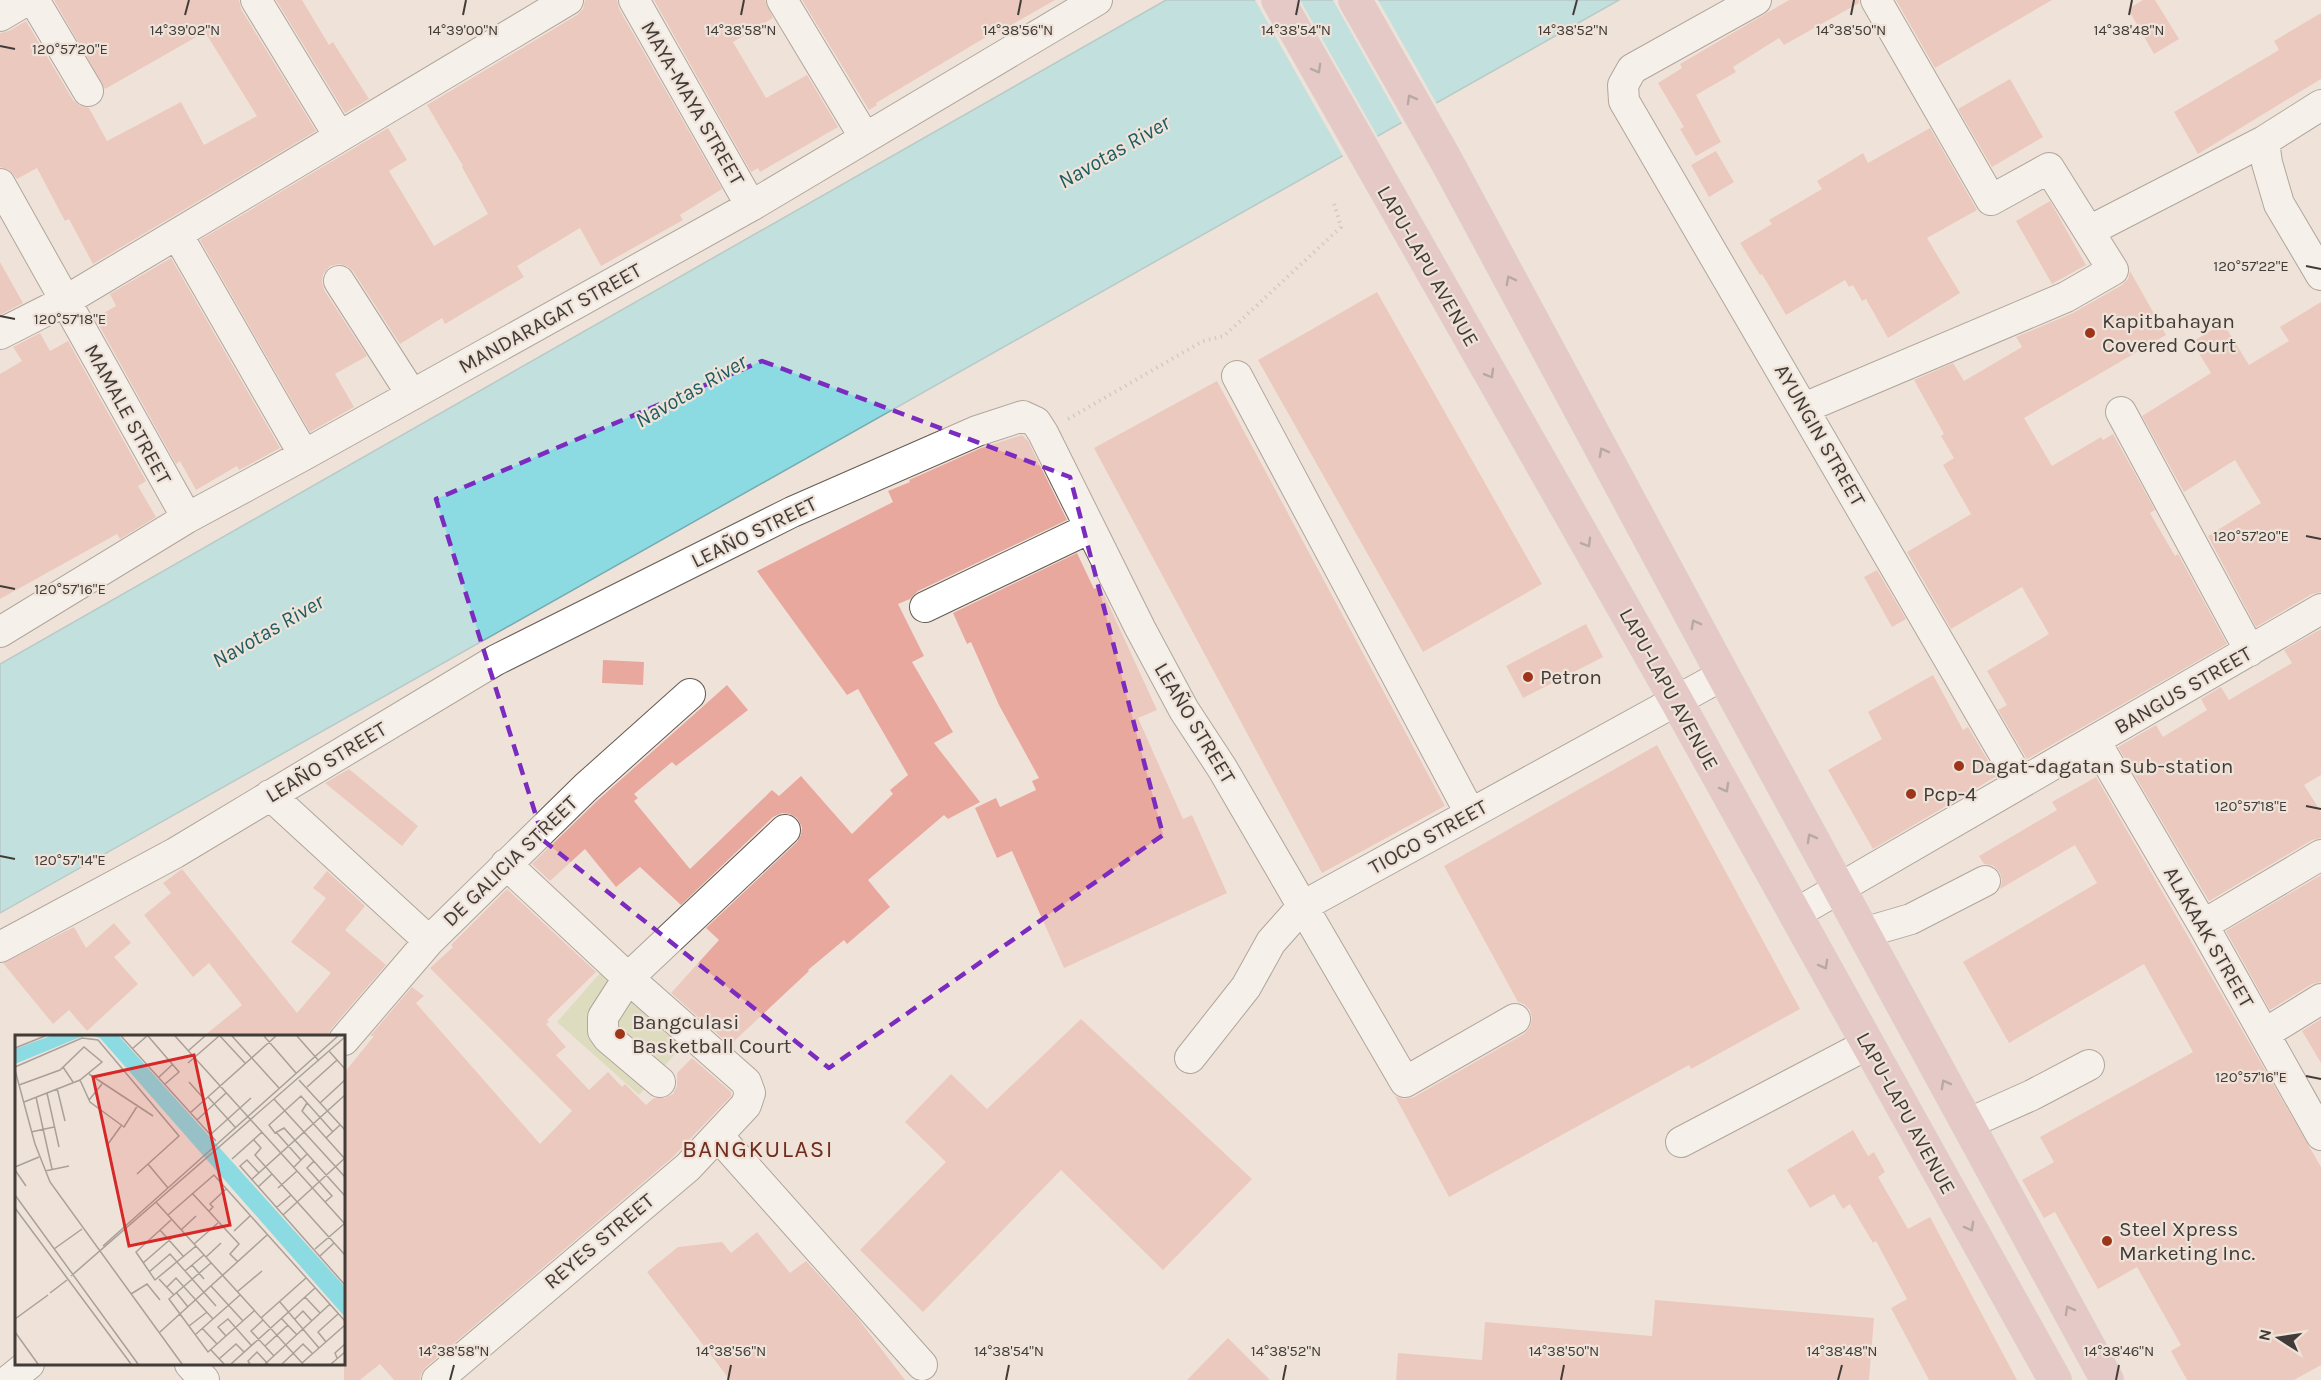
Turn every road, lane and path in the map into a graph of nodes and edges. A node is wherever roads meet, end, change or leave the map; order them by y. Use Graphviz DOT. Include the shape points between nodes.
graph roads {
  1 [pos="27,0"];
  2 [pos="34,0"];
  3 [pos="256,0"];
  4 [pos="568,0"];
  5 [pos="634,0"];
  6 [pos="782,0"];
  7 [pos="1096,0"];
  8 [pos="1278,0"];
  9 [pos="1355,0"];
  10 [pos="1756,0"];
  11 [pos="1876,0"];
  12 [pos="0,16"];
  13 [pos="88,91"];
  14 [pos="2321,105"];
  15 [pos="339,136"];
  16 [pos="866,138"];
  17 [pos="2264,141"];
  18 [pos="0,184"];
  19 [pos="1332,200"];
  20 [pos="751,206"];
  21 [pos="2089,231"];
  22 [pos="177,234"];
  23 [pos="2321,275"];
  24 [pos="339,281"];
  25 [pos="65,301"];
  26 [pos="0,334"];
  27 [pos="1237,376"];
  28 [pos="412,395"];
  29 [pos="1804,408"];
  30 [pos="2121,412"];
  31 [pos="1043,433"];
  32 [pos="304,455"];
  33 [pos="187,518"];
  34 [pos="1090,528"];
  35 [pos="925,607"];
  36 [pos="2321,609"];
  37 [pos="0,632"];
  38 [pos="2250,651"];
  39 [pos="1723,675"];
  40 [pos="690,694"];
  41 [pos="1676,700"];
  42 [pos="2095,741"];
  43 [pos="2021,783"];
  44 [pos="270,795"];
  45 [pos="1470,813"];
  46 [pos="786,830"];
  47 [pos="2321,855"];
  48 [pos="506,864"];
  49 [pos="1985,881"];
  50 [pos="1839,889"];
  51 [pos="1303,906"];
  52 [pos="1795,914"];
  53 [pos="2203,925"];
  54 [pos="1863,933"];
  55 [pos="429,941"];
  56 [pos="0,947"];
  57 [pos="627,978"];
  58 [pos="2321,999"];
  59 [pos="1515,1019"];
  60 [pos="2264,1034"];
  61 [pos="345,1039"];
  62 [pos="1868,1044"];
  63 [pos="1190,1058"];
  64 [pos="2090,1065"];
  65 [pos="660,1082"];
  66 [pos="1967,1124"];
  67 [pos="2321,1135"];
  68 [pos="718,1136"];
  69 [pos="1681,1142"];
  70 [pos="28,1365"];
  71 [pos="191,1365"];
  72 [pos="922,1365"];
  73 [pos="451,1375"];
  74 [pos="9,1380"];
  75 [pos="204,1380"];
  76 [pos="2055,1380"];
  77 [pos="2107,1380"];
  1 -- 12 [label="street"];
  2 -- 13 [label="street"];
  3 -- 15 [label="street"];
  4 -- 15 [label="street"];
  5 -- 20 [label="street, MAYA-MAYA STREET"];
  6 -- 16 [label="street"];
  7 -- 16 [label="street, MANDARAGAT STREET"];
  8 -- 41 [label="main road, LAPU-LAPU AVENUE, one-way"];
  39 -- 9 [label="main road, one-way"];
  10 -- 29 [label="street, AYUNGIN STREET" via="1632,69 1623,85 1624,101"];
  11 -- 21 [label="street" via="1991,200 2049,168"];
  14 -- 17 [label="street"];
  15 -- 22 [label="street"];
  16 -- 20 [label="street, MANDARAGAT STREET"];
  17 -- 21 [label="street"];
  17 -- 23 [label="street" via="2279,204"];
  18 -- 25 [label="street, MAMALE STREET"];
  19 -- 31 [label="path" via="1341,227 1224,336 1203,341"];
  20 -- 28 [label="street, MANDARAGAT STREET"];
  21 -- 29 [label="street" via="2113,270 2066,297"];
  22 -- 25 [label="street"];
  22 -- 32 [label="street"];
  24 -- 28 [label="street"];
  25 -- 26 [label="street"];
  25 -- 33 [label="street, MAMALE STREET"];
  27 -- 45 [label="street"];
  28 -- 32 [label="street, MANDARAGAT STREET"];
  29 -- 43 [label="street, AYUNGIN STREET"];
  30 -- 38 [label="street"];
  31 -- 34 [label="street, LEAÑO STREET"];
  31 -- 44 [label="street, LEAÑO STREET" via="1036,422 1023,416 976,431 792,512 496,660"];
  32 -- 33 [label="street, MANDARAGAT STREET"];
  33 -- 37 [label="street, MANDARAGAT STREET"];
  34 -- 35 [label="street"];
  34 -- 51 [label="street, LEAÑO STREET" via="1184,710"];
  36 -- 38 [label="street, BANGUS STREET"];
  38 -- 42 [label="street, BANGUS STREET"];
  39 -- 41 [label="street, TIOCO STREET"];
  50 -- 39 [label="main road, one-way"];
  40 -- 48 [label="street, DE GALICIA STREET"];
  41 -- 45 [label="street, TIOCO STREET"];
  41 -- 52 [label="main road, LAPU-LAPU AVENUE, one-way"];
  42 -- 43 [label="street, BANGUS STREET"];
  42 -- 53 [label="street, ALAKAAK STREET"];
  43 -- 50 [label="street, BANGUS STREET"];
  44 -- 55 [label="street"];
  44 -- 56 [label="street, LEAÑO STREET" via="175,853"];
  45 -- 51 [label="street, TIOCO STREET"];
  46 -- 57 [label="street"];
  47 -- 53 [label="street"];
  48 -- 55 [label="street, DE GALICIA STREET"];
  48 -- 57 [label="street"];
  49 -- 54 [label="street" via="1911,918"];
  50 -- 52 [label="street, BANGUS STREET"];
  50 -- 54 [label="main road"];
  51 -- 59 [label="street" via="1405,1082"];
  51 -- 63 [label="street, TIOCO STREET" via="1271,942 1246,987"];
  52 -- 62 [label="main road, LAPU-LAPU AVENUE, one-way"];
  53 -- 60 [label="street, ALAKAAK STREET"];
  66 -- 54 [label="main road, one-way"];
  55 -- 61 [label="street, DE GALICIA STREET"];
  57 -- 65 [label="street" via="603,1017 603,1031"];
  57 -- 68 [label="street, REYES STREET" via="746,1082 750,1093 746,1105"];
  58 -- 60 [label="street"];
  60 -- 67 [label="street, ALAKAAK STREET"];
  62 -- 69 [label="street"];
  62 -- 76 [label="main road, LAPU-LAPU AVENUE, one-way"];
  64 -- 66 [label="street"];
  77 -- 66 [label="main road, one-way"];
  68 -- 72 [label="street"];
  68 -- 73 [label="street, REYES STREET" via="688,1167"];
  70 -- 74 [label="street"];
  71 -- 75 [label="street"];
}
